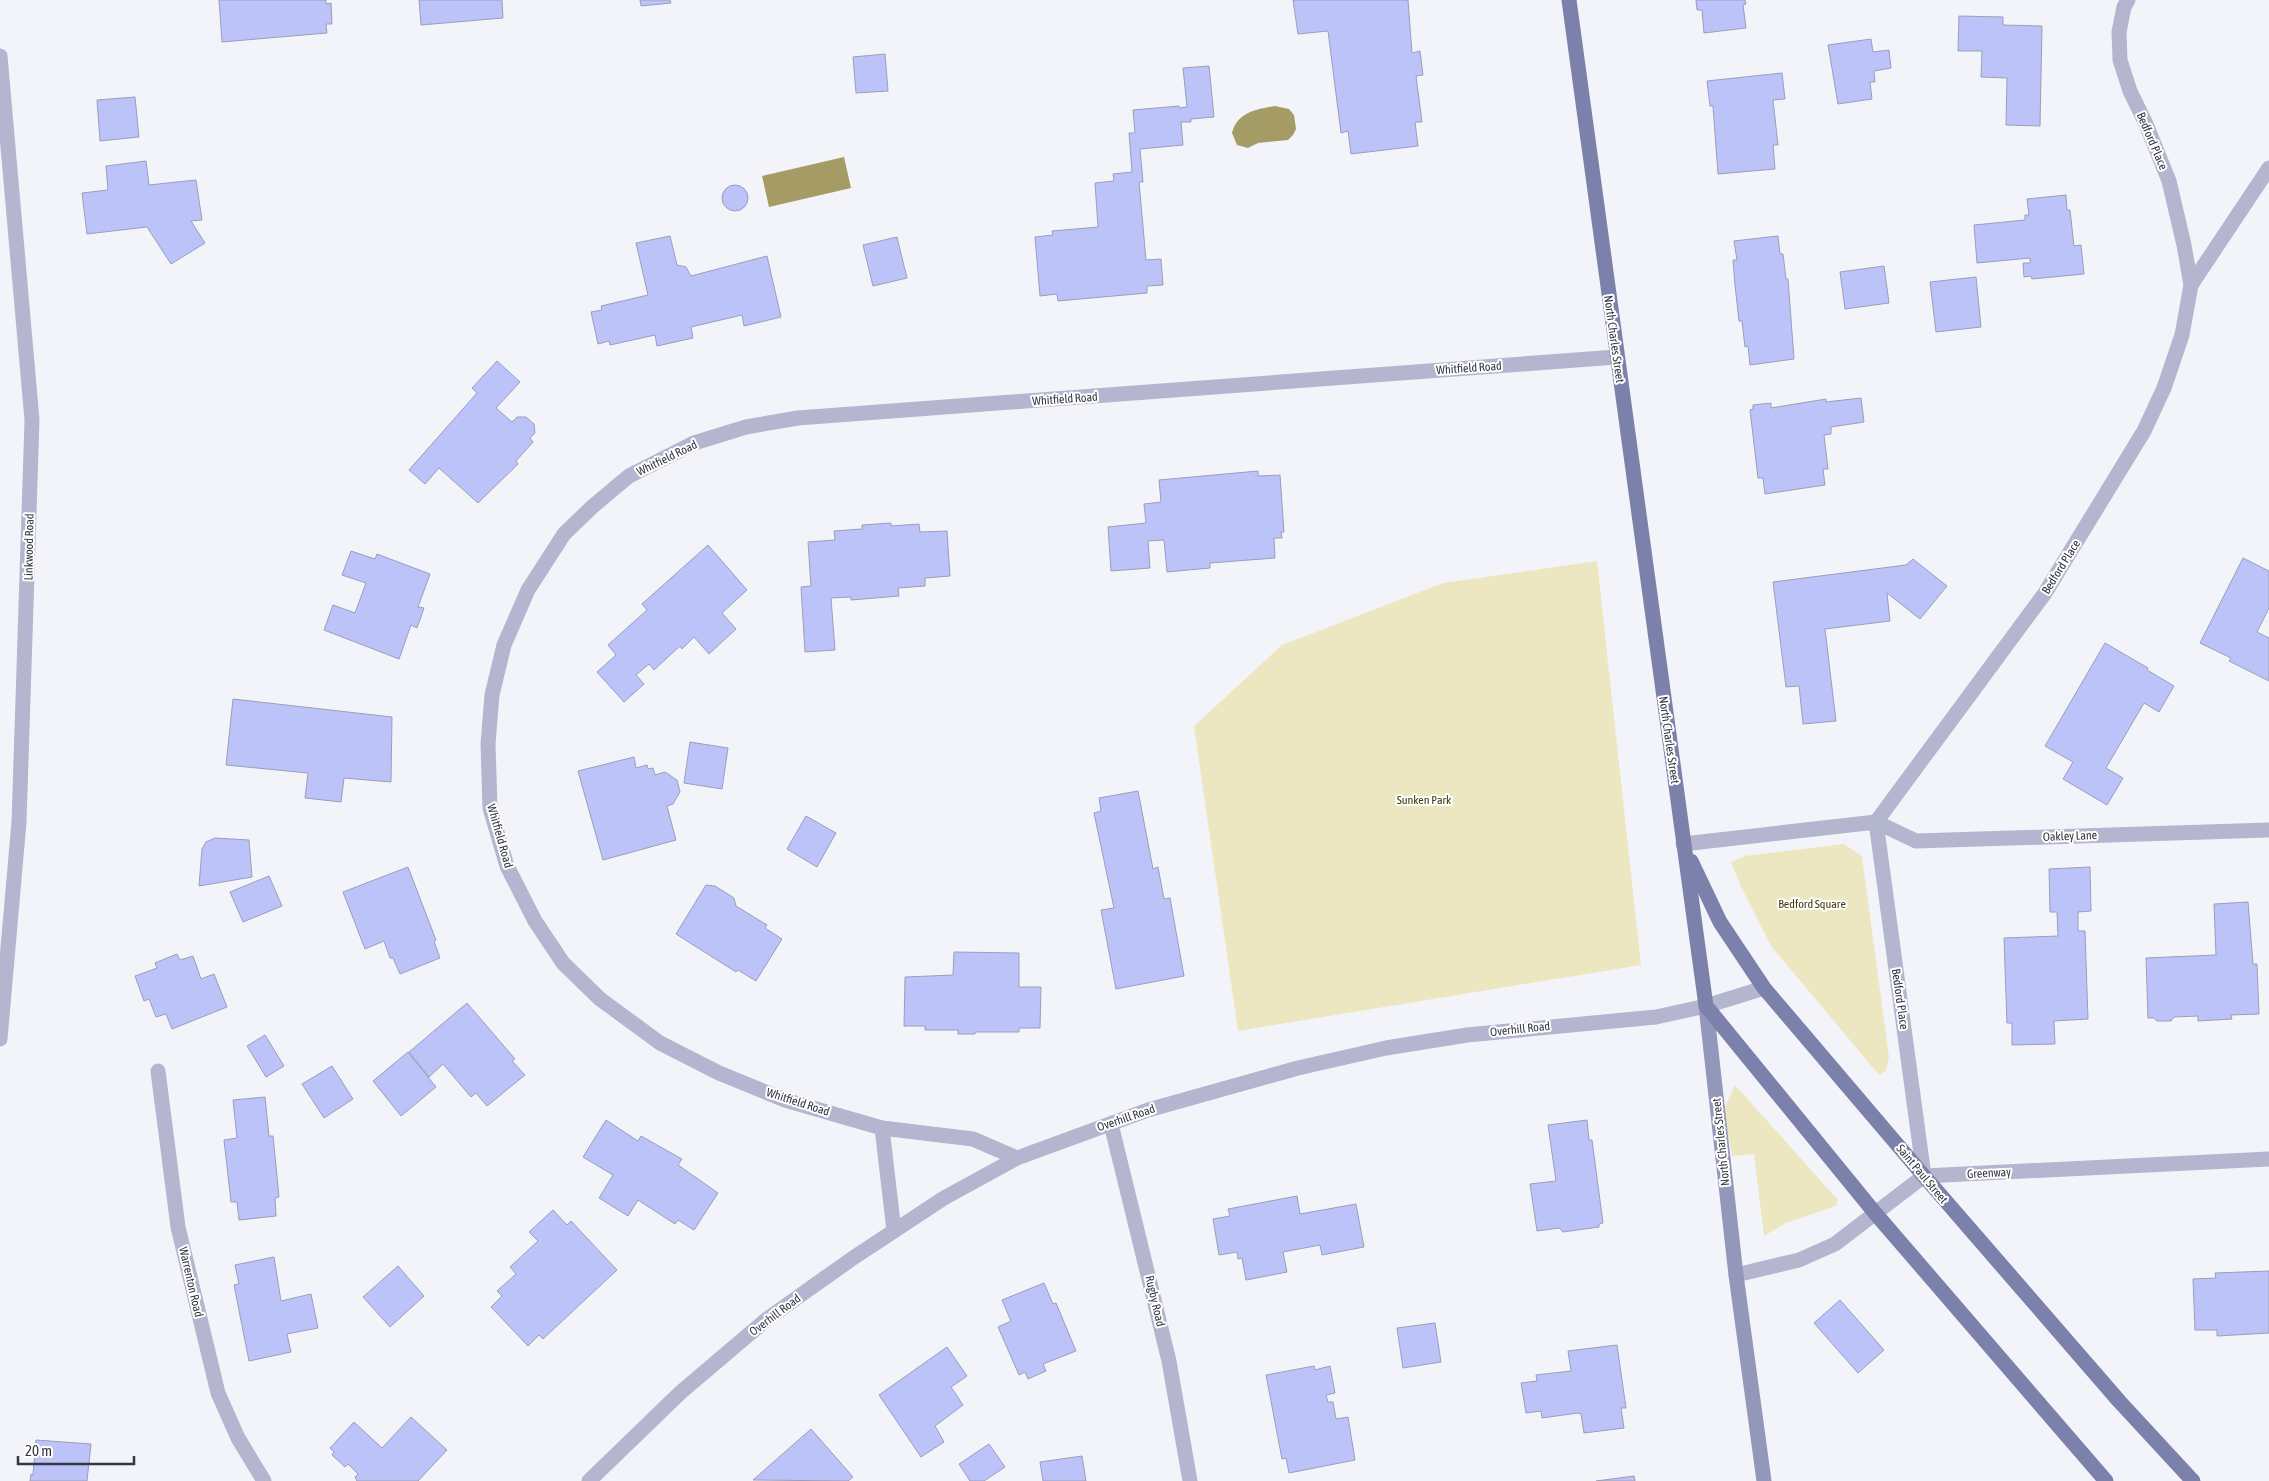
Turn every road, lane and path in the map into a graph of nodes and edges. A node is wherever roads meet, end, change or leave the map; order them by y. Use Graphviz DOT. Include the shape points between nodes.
graph roads {
  1 [pos="1569,0"];
  2 [pos="2128,0"];
  3 [pos="0,56"];
  4 [pos="2269,168"];
  5 [pos="2191,284"];
  6 [pos="1616,357"];
  7 [pos="1876,822"];
  8 [pos="2269,830"];
  9 [pos="1683,844"];
  10 [pos="1764,988"];
  11 [pos="1706,1006"];
  12 [pos="0,1039"];
  13 [pos="158,1072"];
  14 [pos="1111,1124"];
  15 [pos="882,1128"];
  16 [pos="1017,1158"];
  17 [pos="2269,1159"];
  18 [pos="1924,1176"];
  19 [pos="1875,1213"];
  20 [pos="894,1230"];
  21 [pos="1736,1275"];
  22 [pos="264,1481"];
  23 [pos="589,1481"];
  24 [pos="1190,1481"];
  25 [pos="1764,1481"];
  26 [pos="2106,1481"];
  27 [pos="2193,1481"];
  1 -- 6 [label="main road, North Charles Street"];
  2 -- 5 [label="street, Bedford Place" via="2119,32 2120,60 2169,181"];
  3 -- 12 [label="street, Linkwood Road" via="32,420 19,822"];
  4 -- 5 [label="street, Bedford Place"];
  5 -- 7 [label="street, Bedford Place" via="2182,335 2164,388 2144,431 2045,593"];
  6 -- 9 [label="main road, North Charles Street"];
  6 -- 15 [label="street, Whitfield Road" via="798,418 746,427 694,443 629,476 564,534 528,590 504,645 492,695 488,744 490,808 507,866 535,921 575,975 600,999 660,1042 719,1073 785,1100"];
  7 -- 8 [label="street, Oakley Lane" via="1916,841"];
  7 -- 9 [label="street"];
  7 -- 18 [label="street, Bedford Place"];
  9 -- 10 [label="main road, Saint Paul Street" via="1720,922"];
  9 -- 11 [label="main road, North Charles Street"];
  10 -- 11 [label="street, Overhill Road"];
  10 -- 18 [label="main road, Saint Paul Street"];
  11 -- 14 [label="street, Overhill Road" via="1656,1017 1467,1035 1386,1048 1234,1084"];
  11 -- 19 [label="main road"];
  11 -- 21 [label="main road, North Charles Street"];
  13 -- 22 [label="street, Warrenton Road" via="178,1227 218,1394 238,1438"];
  14 -- 16 [label="street, Overhill Road"];
  14 -- 24 [label="street, Rugby Road" via="1169,1361"];
  15 -- 16 [label="street, Whitfield Road" via="973,1139"];
  15 -- 20 [label="street"];
  16 -- 20 [label="street, Overhill Road"];
  17 -- 18 [label="street, Greenway"];
  18 -- 19 [label="street"];
  18 -- 27 [label="main road, Saint Paul Street"];
  19 -- 21 [label="street" via="1835,1244 1799,1260"];
  19 -- 26 [label="main road"];
  20 -- 23 [label="street, Overhill Road" via="767,1319 681,1392"];
  21 -- 25 [label="main road, North Charles Street"];
}
